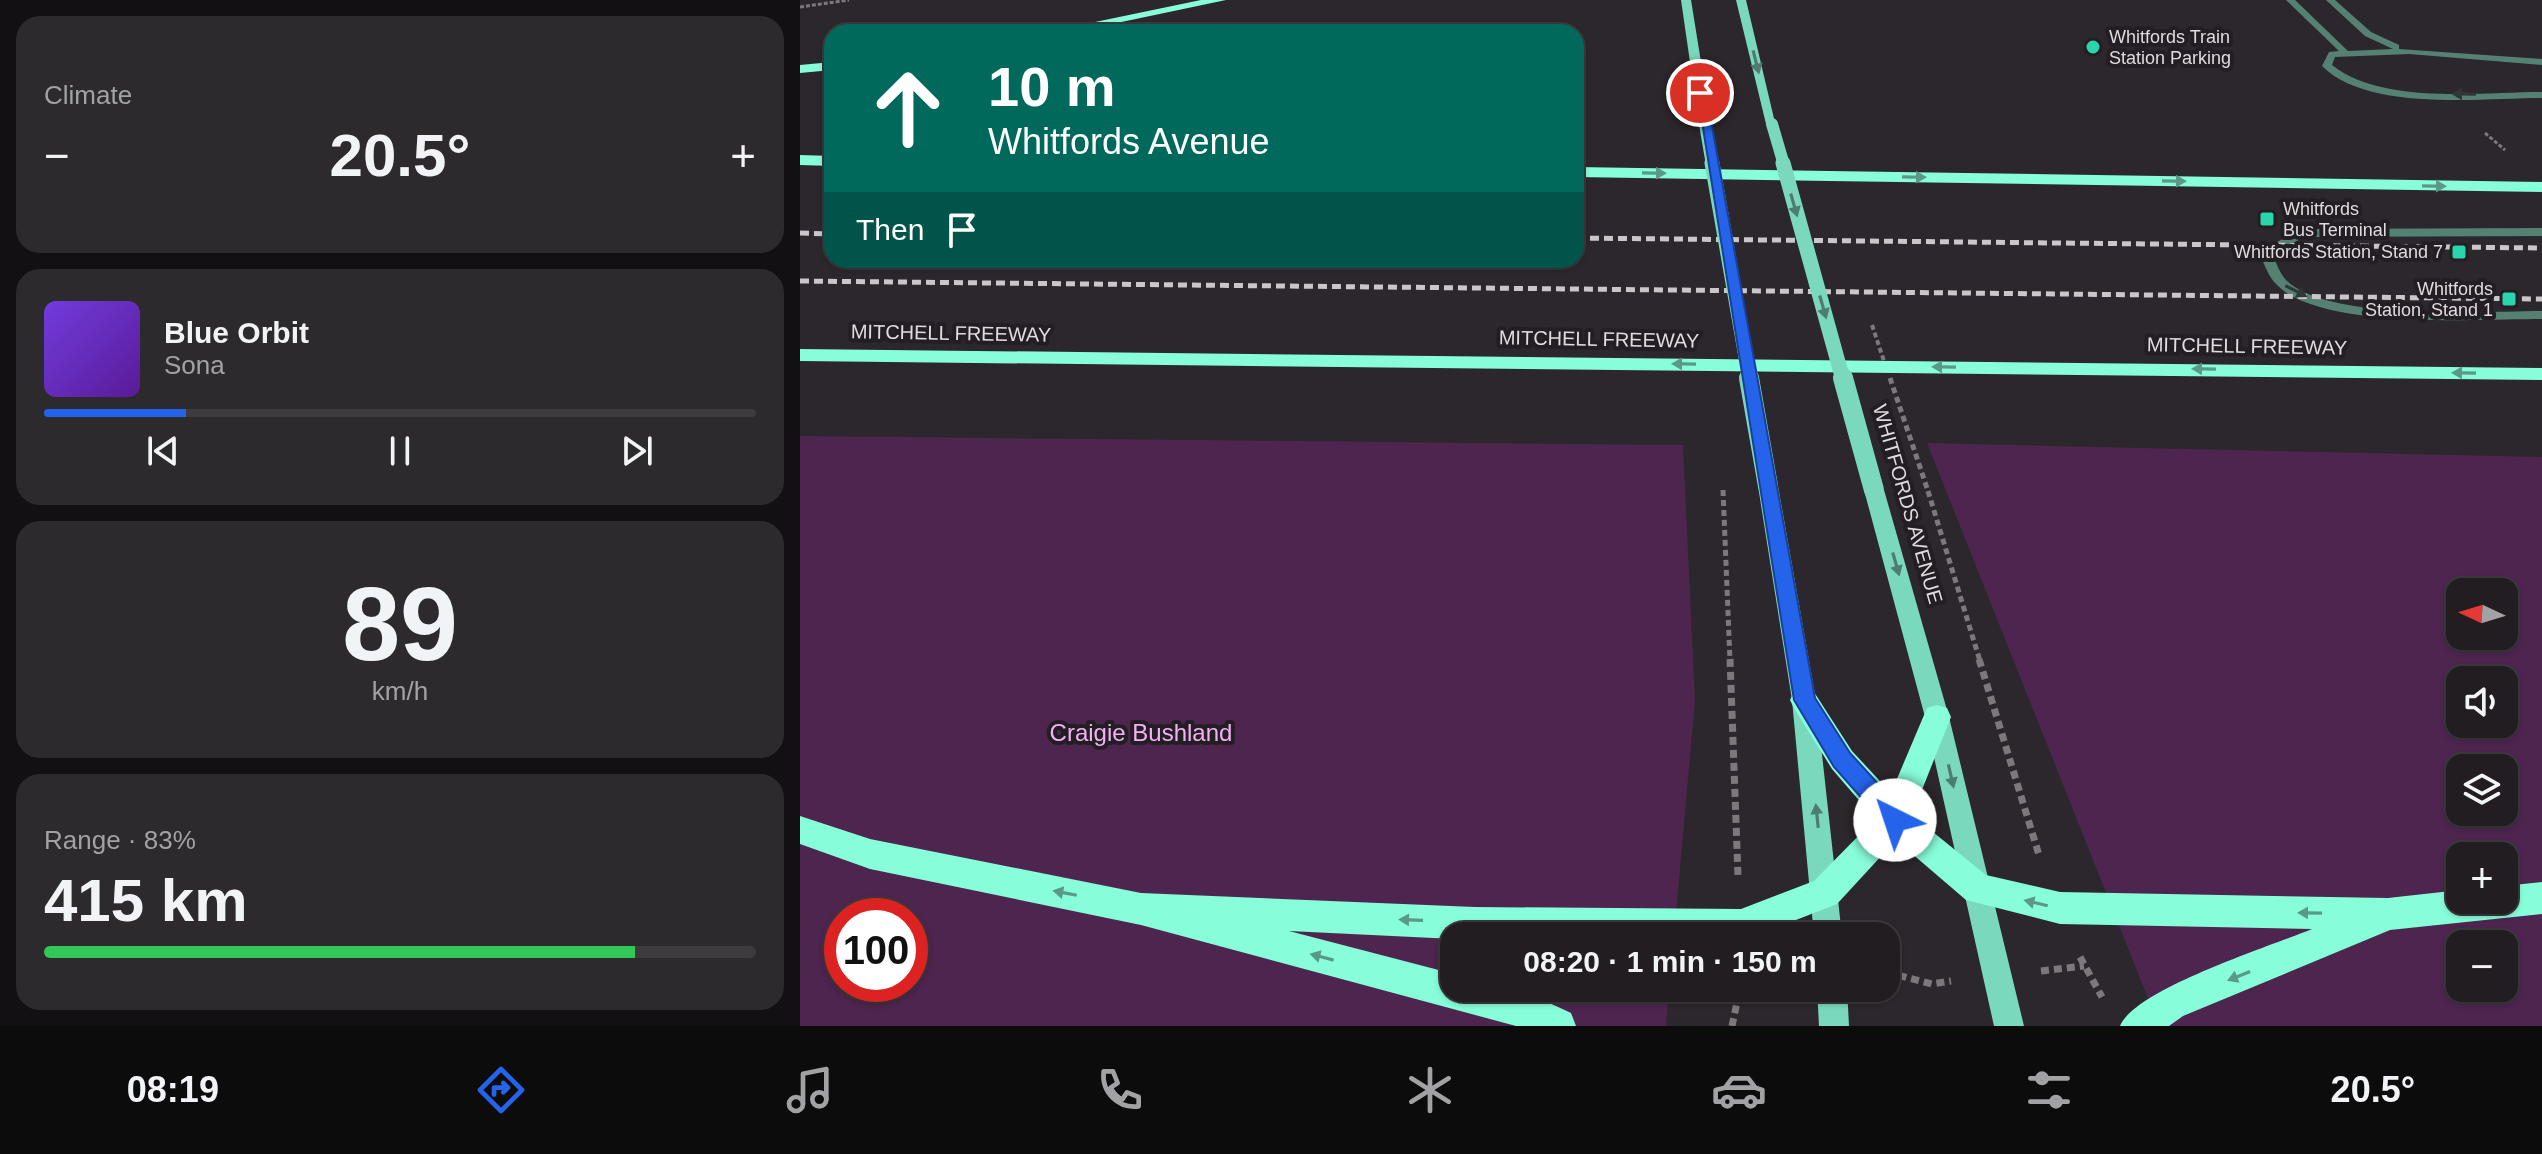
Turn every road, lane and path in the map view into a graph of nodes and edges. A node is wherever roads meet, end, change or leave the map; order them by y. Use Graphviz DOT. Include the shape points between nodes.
graph roads {
  1 [pos="849,0"];
  2 [pos="1220,0"];
  3 [pos="1686,0"];
  4 [pos="1741,0"];
  5 [pos="2290,0"];
  6 [pos="2330,0"];
  7 [pos="800,7"];
  8 [pos="1096,24"];
  9 [pos="2344,51"];
  10 [pos="2409,51"];
  11 [pos="2542,62"];
  12 [pos="824,67"];
  13 [pos="800,69"];
  14 [pos="2542,95"];
  15 [pos="800,160"];
  16 [pos="824,161"];
  17 [pos="1584,172"];
  18 [pos="2542,187"];
  19 [pos="2542,232"];
  20 [pos="2542,315"];
  21 [pos="800,355"];
  22 [pos="2542,374"];
  23 [pos="1723,485"];
  24 [pos="1928,491"];
  25 [pos="1804,700"];
  26 [pos="1937,717"];
  27 [pos="1895,820"];
  28 [pos="800,830"];
  29 [pos="2037,851"];
  30 [pos="1738,871"];
  31 [pos="1978,889"];
  32 [pos="1825,893"];
  33 [pos="2542,898"];
  34 [pos="1141,909"];
  35 [pos="2388,914"];
  36 [pos="1827,922"];
  37 [pos="1737,1002"];
  38 [pos="1833,1002"];
  39 [pos="1558,1026"];
  40 [pos="1732,1026"];
  41 [pos="1834,1026"];
  42 [pos="2009,1026"];
  43 [pos="2138,1026"];
  1 -- 7 [label="path"];
  2 -- 8 [label="highway"];
  3 -- 25 [label="main road, bridge"];
  4 -- 26 [label="main road, WHITFORDS AVENUE, one-way, bridge"];
  5 -- 9 [label="lane"];
  6 -- 10 [label="lane" via="2368,34"];
  9 -- 10 [label="lane"];
  14 -- 9 [label="lane, one-way" via="2373,90 2332,72 2328,59"];
  10 -- 11 [label="lane"];
  12 -- 13 [label="highway"];
  15 -- 16 [label="highway"];
  17 -- 18 [label="highway, one-way"];
  19 -- 20 [label="lane, one-way" via="2302,233 2267,257 2288,287 2352,310"];
  22 -- 21 [label="highway, MITCHELL FREEWAY, one-way"];
  23 -- 30 [label="path"];
  24 -- 29 [label="path"];
  25 -- 27 [label="highway" via="1842,760"];
  32 -- 25 [label="main road, one-way"];
  26 -- 27 [label="highway"];
  26 -- 31 [label="main road, WHITFORDS AVENUE, one-way"];
  27 -- 31 [label="highway"];
  27 -- 32 [label="highway"];
  34 -- 28 [label="highway, one-way" via="870,854"];
  35 -- 31 [label="highway, one-way" via="2060,908"];
  31 -- 42 [label="main road, WHITFORDS AVENUE"];
  32 -- 34 [label="highway, one-way" via="1741,925 1475,923"];
  32 -- 36 [label="main road"];
  33 -- 35 [label="highway"];
  39 -- 34 [label="highway, one-way" via="1530,1012"];
  35 -- 43 [label="highway, one-way" via="2171,1004"];
  37 -- 40 [label="path"];
  38 -- 41 [label="main road"];
}
